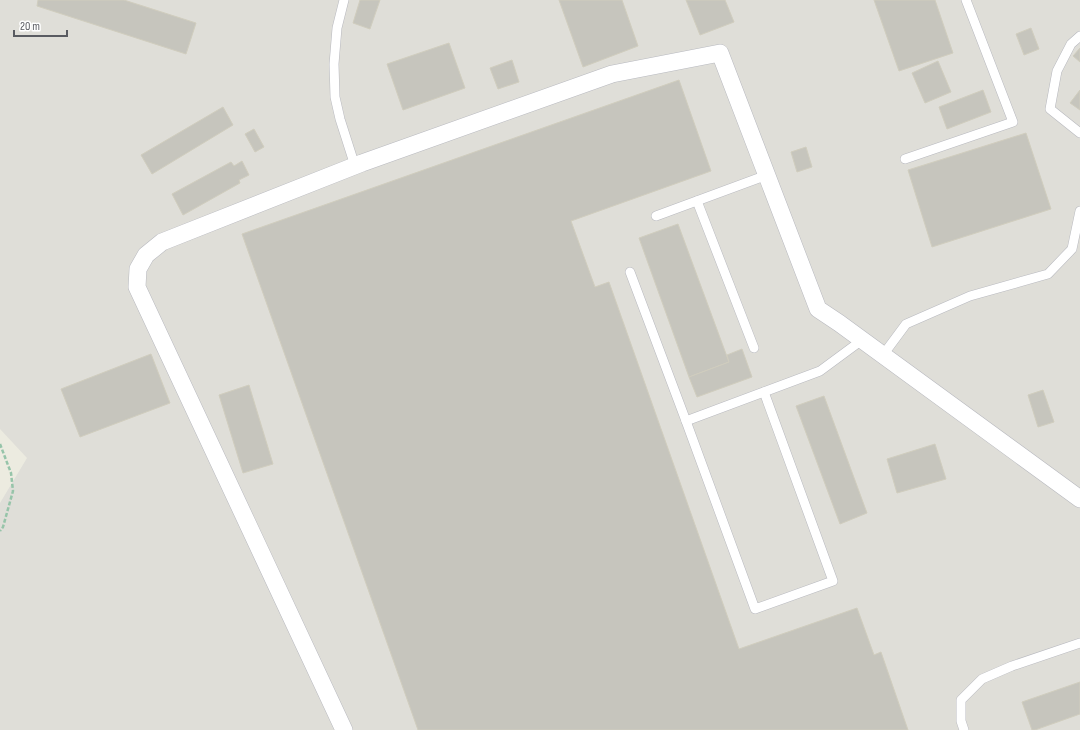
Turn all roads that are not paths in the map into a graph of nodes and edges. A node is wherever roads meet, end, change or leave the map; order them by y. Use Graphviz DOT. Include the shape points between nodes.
graph roads {
  1 [pos="344,0"];
  2 [pos="966,0"];
  3 [pos="1080,36"];
  4 [pos="1080,133"];
  5 [pos="905,159"];
  6 [pos="355,166"];
  7 [pos="767,175"];
  8 [pos="697,201"];
  9 [pos="1080,211"];
  10 [pos="656,216"];
  11 [pos="630,272"];
  12 [pos="862,340"];
  13 [pos="754,348"];
  14 [pos="884,355"];
  15 [pos="764,392"];
  16 [pos="686,421"];
  17 [pos="1080,499"];
  18 [pos="1080,643"];
  19 [pos="344,730"];
  20 [pos="964,730"];
  1 -- 6 [label="lane" via="337,28 335,97"];
  2 -- 5 [label="lane" via="1013,122"];
  3 -- 4 [label="lane" via="1071,44 1056,71 1050,109"];
  6 -- 7 [label="street" via="612,74 720,53"];
  6 -- 19 [label="street" via="162,242 146,255 138,269 137,287"];
  7 -- 8 [label="lane"];
  7 -- 12 [label="street" via="818,309"];
  8 -- 10 [label="lane"];
  8 -- 13 [label="lane"];
  9 -- 14 [label="lane" via="1072,249 1048,274 970,296 906,324"];
  11 -- 16 [label="lane"];
  12 -- 14 [label="street"];
  12 -- 15 [label="lane" via="820,371"];
  14 -- 17 [label="street"];
  15 -- 16 [label="lane"];
  15 -- 16 [label="lane" via="833,581 755,609"];
  18 -- 20 [label="lane" via="982,679 961,700 961,721"];
}
